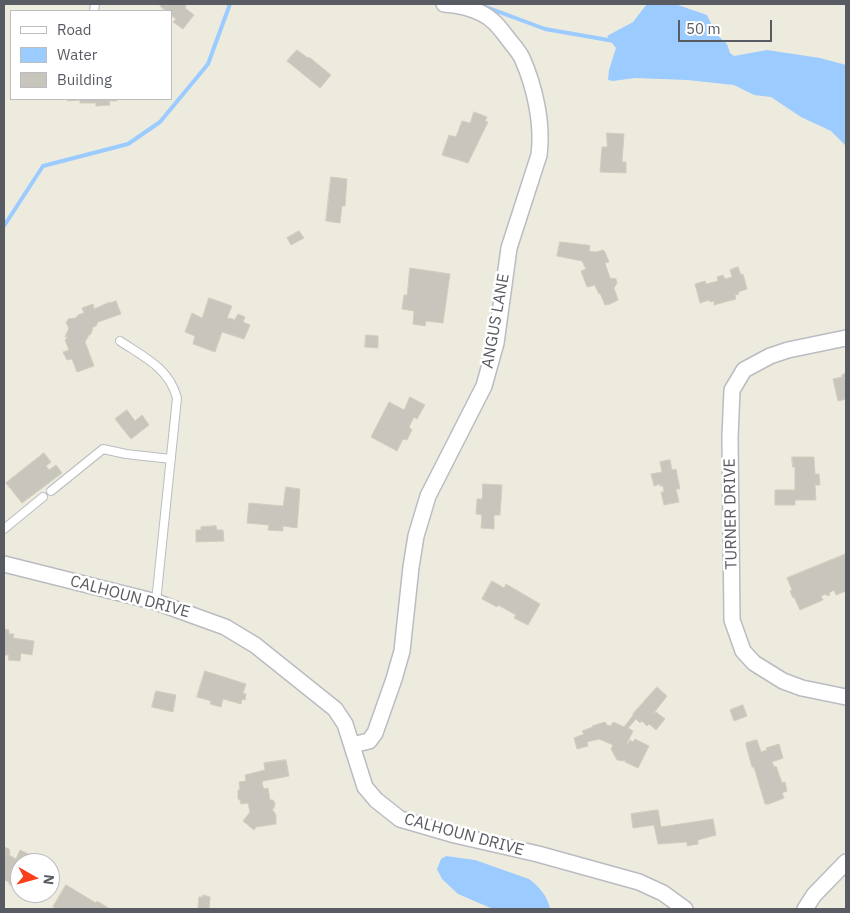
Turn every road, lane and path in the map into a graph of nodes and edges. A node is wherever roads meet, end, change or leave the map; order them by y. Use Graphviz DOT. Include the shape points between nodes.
graph roads {
  1 [pos="444,4"];
  2 [pos="846,338"];
  3 [pos="120,341"];
  4 [pos="171,459"];
  5 [pos="51,491"];
  6 [pos="43,497"];
  7 [pos="4,529"];
  8 [pos="4,564"];
  9 [pos="156,602"];
  10 [pos="846,697"];
  11 [pos="352,746"];
  12 [pos="846,862"];
  13 [pos="685,909"];
  14 [pos="805,909"];
  1 -- 11 [label="street, ANGUS LANE" via="464,6 496,23 521,56 532,84 541,140 509,248 496,343 484,386 421,516 411,567 402,651 394,679 375,733 369,741"];
  2 -- 10 [label="street, TURNER DRIVE" via="788,350 744,370 732,390 730,437 732,620 743,651 754,663 783,681"];
  3 -- 4 [label="lane" via="161,369 174,388 177,398"];
  4 -- 5 [label="lane" via="103,449"];
  4 -- 9 [label="lane"];
  6 -- 7 [label="lane"];
  8 -- 9 [label="street, CALHOUN DRIVE"];
  9 -- 11 [label="street, CALHOUN DRIVE" via="225,627 256,645 335,709 345,724"];
  11 -- 13 [label="street, CALHOUN DRIVE" via="365,787 400,819 639,882 663,893"];
  12 -- 14 [label="street"];
}
